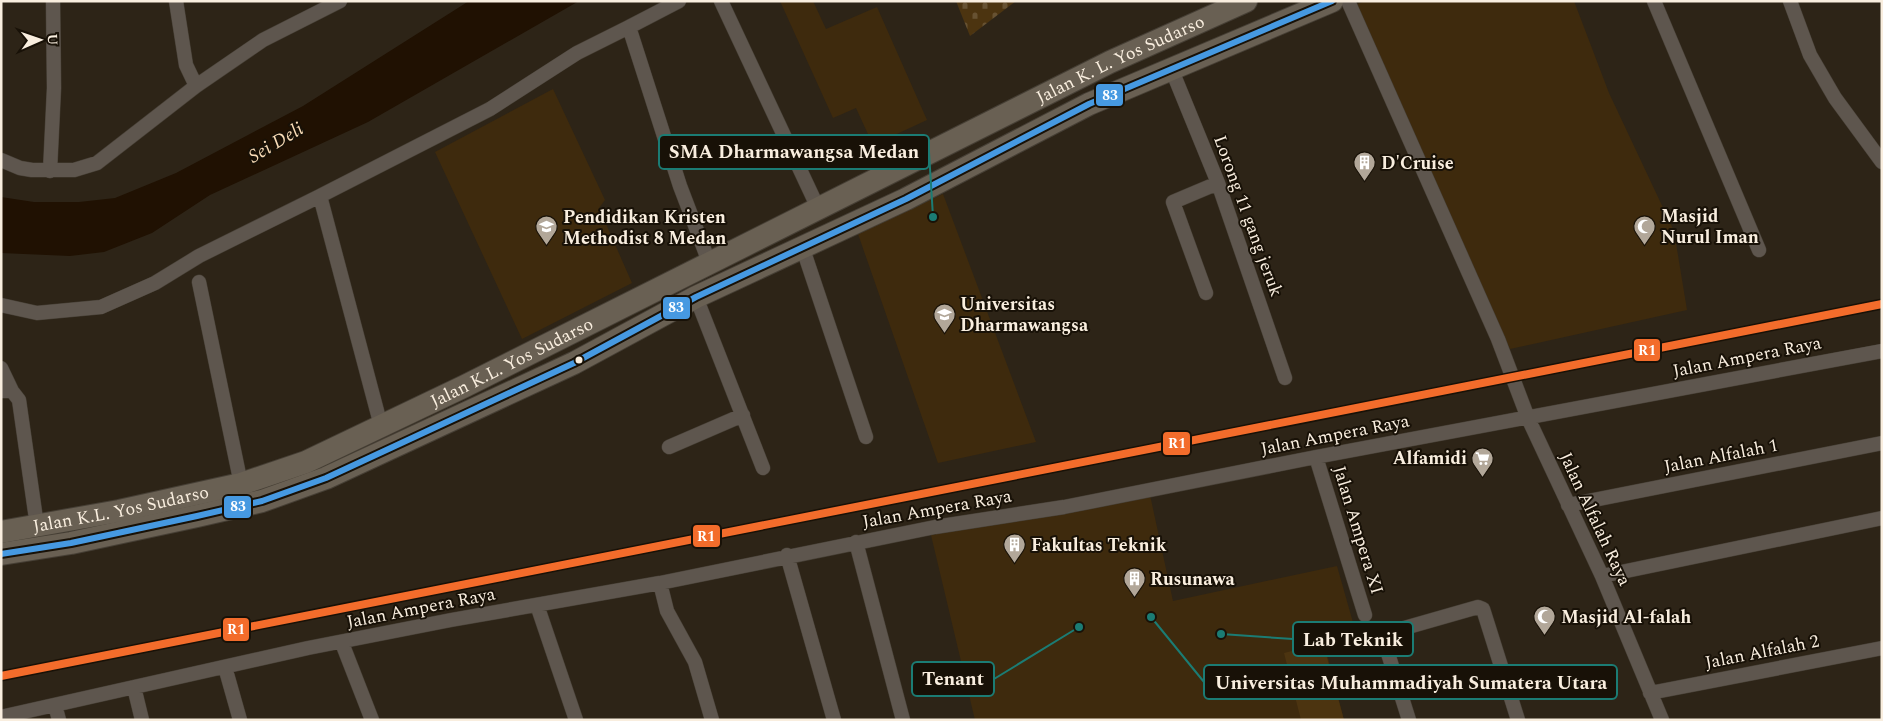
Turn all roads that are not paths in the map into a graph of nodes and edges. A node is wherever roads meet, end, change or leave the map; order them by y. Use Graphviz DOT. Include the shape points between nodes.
graph roads {
  1 [pos="53,1"];
  2 [pos="176,1"];
  3 [pos="340,1"];
  4 [pos="679,1"];
  5 [pos="721,1"];
  6 [pos="1246,1"];
  7 [pos="1332,1"];
  8 [pos="1348,1"];
  9 [pos="1654,1"];
  10 [pos="1790,1"];
  11 [pos="629,27"];
  12 [pos="1171,68"];
  13 [pos="196,86"];
  14 [pos="997,119"];
  15 [pos="1,160"];
  16 [pos="1882,162"];
  17 [pos="50,171"];
  18 [pos="892,171"];
  19 [pos="1218,183"];
  20 [pos="320,196"];
  21 [pos="906,199"];
  22 [pos="818,208"];
  23 [pos="803,249"];
  24 [pos="1758,250"];
  25 [pos="709,262"];
  26 [pos="199,282"];
  27 [pos="1206,293"];
  28 [pos="696,297"];
  29 [pos="1,304"];
  30 [pos="1882,351"];
  31 [pos="1,368"];
  32 [pos="1285,378"];
  33 [pos="6,391"];
  34 [pos="743,415"];
  35 [pos="1528,418"];
  36 [pos="381,426"];
  37 [pos="866,436"];
  38 [pos="1882,443"];
  39 [pos="669,447"];
  40 [pos="1316,457"];
  41 [pos="764,468"];
  42 [pos="241,484"];
  43 [pos="1568,505"];
  44 [pos="1882,518"];
  45 [pos="37,526"];
  46 [pos="1,532"];
  47 [pos="856,542"];
  48 [pos="1,554"];
  49 [pos="787,555"];
  50 [pos="1602,576"];
  51 [pos="660,583"];
  52 [pos="537,604"];
  53 [pos="1364,615"];
  54 [pos="342,643"];
  55 [pos="1882,648"];
  56 [pos="225,667"];
  57 [pos="134,687"];
  58 [pos="1650,693"];
  59 [pos="55,705"];
  60 [pos="1,717"];
  61 [pos="59,720"];
  62 [pos="142,720"];
  63 [pos="240,720"];
  64 [pos="372,720"];
  65 [pos="576,720"];
  66 [pos="712,720"];
  67 [pos="834,720"];
  68 [pos="903,720"];
  69 [pos="1409,720"];
  70 [pos="1518,720"];
  71 [pos="1662,720"];
  1 -- 17 [label="street" via="54,88"];
  2 -- 13 [label="street" via="185,60"];
  3 -- 13 [label="street" via="263,40"];
  4 -- 11 [label="street"];
  5 -- 22 [label="street"];
  6 -- 14 [label="main road, Jalan K. L. Yos Sudarso" via="1110,62"];
  7 -- 12 [label="main road, Jalan K. L. Yos Sudarso"];
  8 -- 35 [label="street, Jalan Alfalah Raya" via="1498,339"];
  9 -- 24 [label="street"];
  10 -- 16 [label="street" via="1810,55 1834,98"];
  11 -- 20 [label="street" via="577,54 490,108"];
  11 -- 25 [label="street" via="680,186"];
  12 -- 19 [label="street, Lorong 11 gang jeruk"];
  12 -- 21 [label="main road, Jalan K.L. Yos Sudarso" via="1089,104"];
  13 -- 17 [label="street" via="97,163 74,170"];
  14 -- 18 [label="main road, Jalan K.L. Yos Sudarso"];
  15 -- 17 [label="street" via="20,168"];
  18 -- 21 [label="main road"];
  18 -- 22 [label="main road, Jalan K.L. Yos Sudarso"];
  19 -- 27 [label="street" via="1173,202"];
  19 -- 32 [label="street, Lorong 11 gang jeruk"];
  20 -- 29 [label="street" via="199,256 155,283 101,307 37,313"];
  20 -- 36 [label="street"];
  21 -- 23 [label="main road, Jalan K.L. Yos Sudarso"];
  22 -- 25 [label="main road, Jalan K.L. Yos Sudarso"];
  23 -- 28 [label="main road, Jalan K.L. Yos Sudarso"];
  23 -- 37 [label="street"];
  25 -- 36 [label="main road, Jalan K.L. Yos Sudarso"];
  26 -- 42 [label="street"];
  28 -- 34 [label="street"];
  28 -- 48 [label="main road, Jalan K.L. Yos Sudarso" via="574,363 291,492 198,516"];
  30 -- 35 [label="street, Jalan Ampera Raya"];
  31 -- 33 [label="street"];
  33 -- 45 [label="street" via="17,396 20,404"];
  34 -- 39 [label="street"];
  34 -- 41 [label="street"];
  35 -- 40 [label="street, Jalan Ampera Raya"];
  35 -- 43 [label="street, Jalan Alfalah Raya"];
  36 -- 42 [label="main road, Jalan K.L. Yos Sudarso" via="306,462"];
  38 -- 43 [label="street, Jalan Alfalah 1"];
  40 -- 47 [label="street, Jalan Ampera Raya" via="1064,507"];
  40 -- 53 [label="street, Jalan Ampera XI"];
  42 -- 45 [label="main road, Jalan K.L. Yos Sudarso"];
  43 -- 50 [label="street, Jalan Alfalah Raya"];
  44 -- 50 [label="street"];
  45 -- 46 [label="main road, Jalan K.L. Yos Sudarso"];
  47 -- 49 [label="street, Jalan Ampera Raya"];
  47 -- 68 [label="street"];
  49 -- 51 [label="street, Jalan Ampera Raya"];
  49 -- 67 [label="street"];
  50 -- 58 [label="street, Jalan Alfalah Raya"];
  51 -- 52 [label="street, Jalan Ampera Raya"];
  51 -- 66 [label="street" via="667,612 696,662"];
  52 -- 54 [label="street, Jalan Ampera Raya"];
  52 -- 65 [label="street"];
  54 -- 56 [label="street, Jalan Ampera Raya"];
  54 -- 64 [label="street"];
  55 -- 58 [label="street, Jalan Alfalah 2"];
  56 -- 57 [label="street, Jalan Ampera Raya"];
  56 -- 63 [label="street"];
  57 -- 59 [label="street, Jalan Ampera Raya"];
  57 -- 62 [label="street"];
  58 -- 71 [label="street, Jalan Alfalah Raya"];
  59 -- 60 [label="street, Jalan Ampera Raya"];
  59 -- 61 [label="street"];
  69 -- 70 [label="street" via="1386,647 1387,633 1478,606 1483,609"];
}
